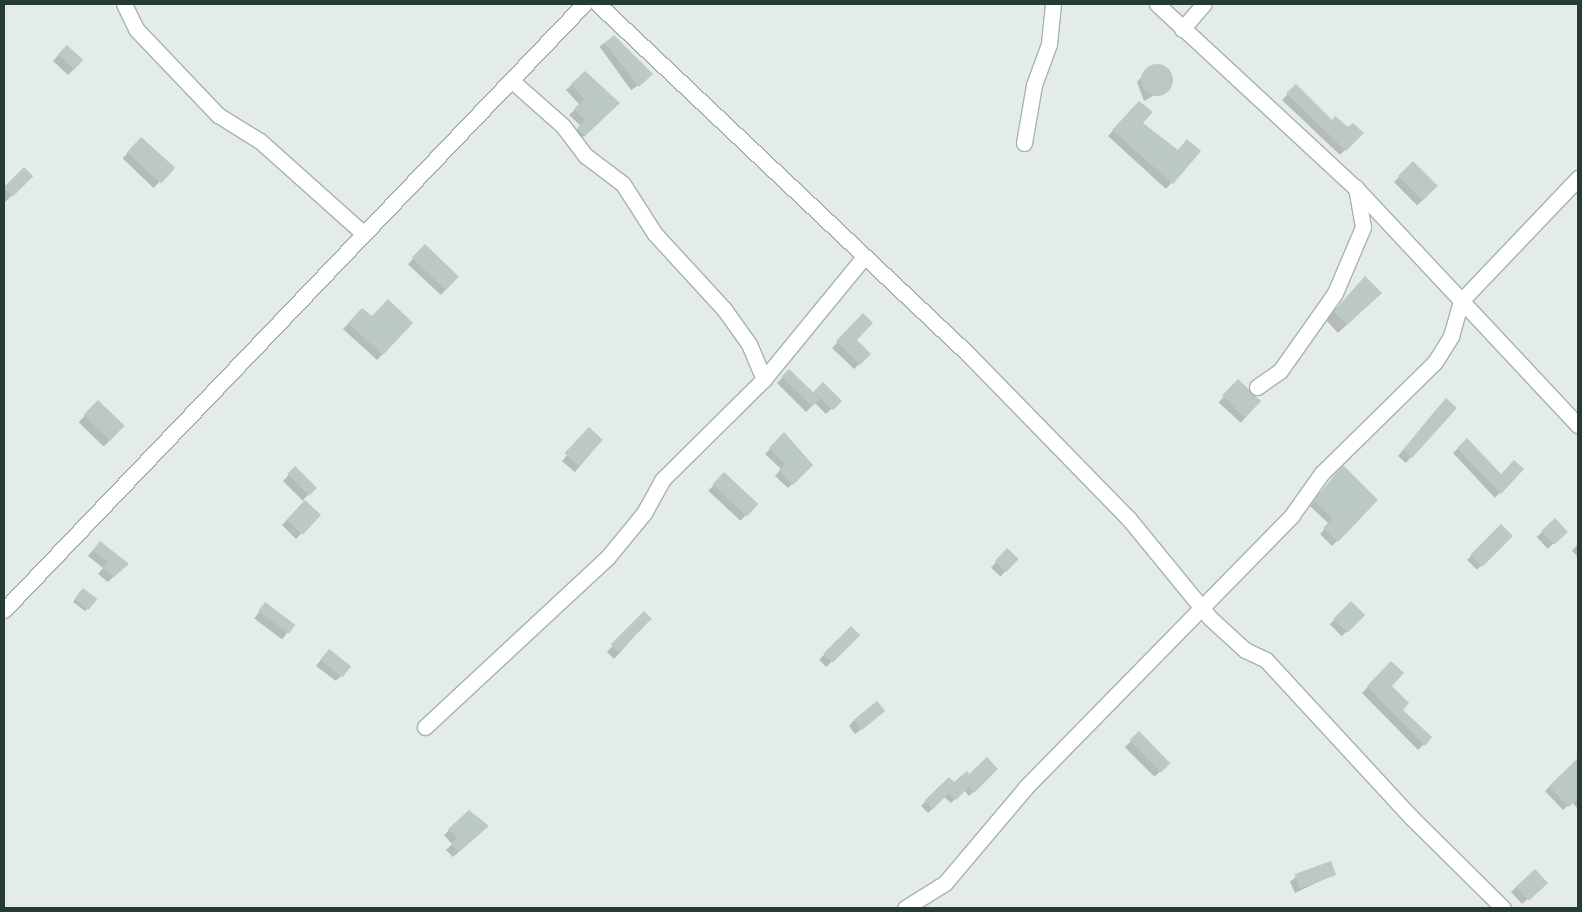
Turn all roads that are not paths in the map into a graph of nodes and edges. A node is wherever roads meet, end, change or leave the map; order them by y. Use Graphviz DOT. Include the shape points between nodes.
graph roads {
  1 [pos="124,4"];
  2 [pos="584,4"];
  3 [pos="598,4"];
  4 [pos="1053,4"];
  5 [pos="1157,4"];
  6 [pos="1204,4"];
  7 [pos="1182,29"];
  8 [pos="511,80"];
  9 [pos="1024,143"];
  10 [pos="1578,178"];
  11 [pos="1356,188"];
  12 [pos="363,233"];
  13 [pos="864,257"];
  14 [pos="1460,302"];
  15 [pos="764,379"];
  16 [pos="1257,387"];
  17 [pos="1578,425"];
  18 [pos="1203,606"];
  19 [pos="4,610"];
  20 [pos="425,727"];
  21 [pos="905,908"];
  22 [pos="1502,908"];
  1 -- 12 [label="street" via="136,29 218,115 260,142"];
  2 -- 8 [label="street"];
  3 -- 13 [label="street" via="756,149"];
  4 -- 9 [label="street" via="1049,44 1034,84"];
  5 -- 7 [label="street"];
  6 -- 7 [label="street"];
  7 -- 11 [label="street"];
  8 -- 12 [label="street"];
  8 -- 15 [label="street" via="563,126 586,156 623,184 655,234 724,309 749,344"];
  10 -- 14 [label="street"];
  11 -- 14 [label="street"];
  11 -- 16 [label="street" via="1363,227 1334,293 1280,371"];
  12 -- 19 [label="street"];
  13 -- 15 [label="street"];
  13 -- 18 [label="street" via="968,354 1129,519"];
  14 -- 17 [label="street"];
  14 -- 18 [label="street" via="1451,336 1435,362 1322,473 1292,515"];
  15 -- 20 [label="street" via="662,480 644,513 607,558"];
  18 -- 21 [label="street" via="1026,786 945,883"];
  18 -- 22 [label="street" via="1245,650 1266,660 1411,817"];
}
